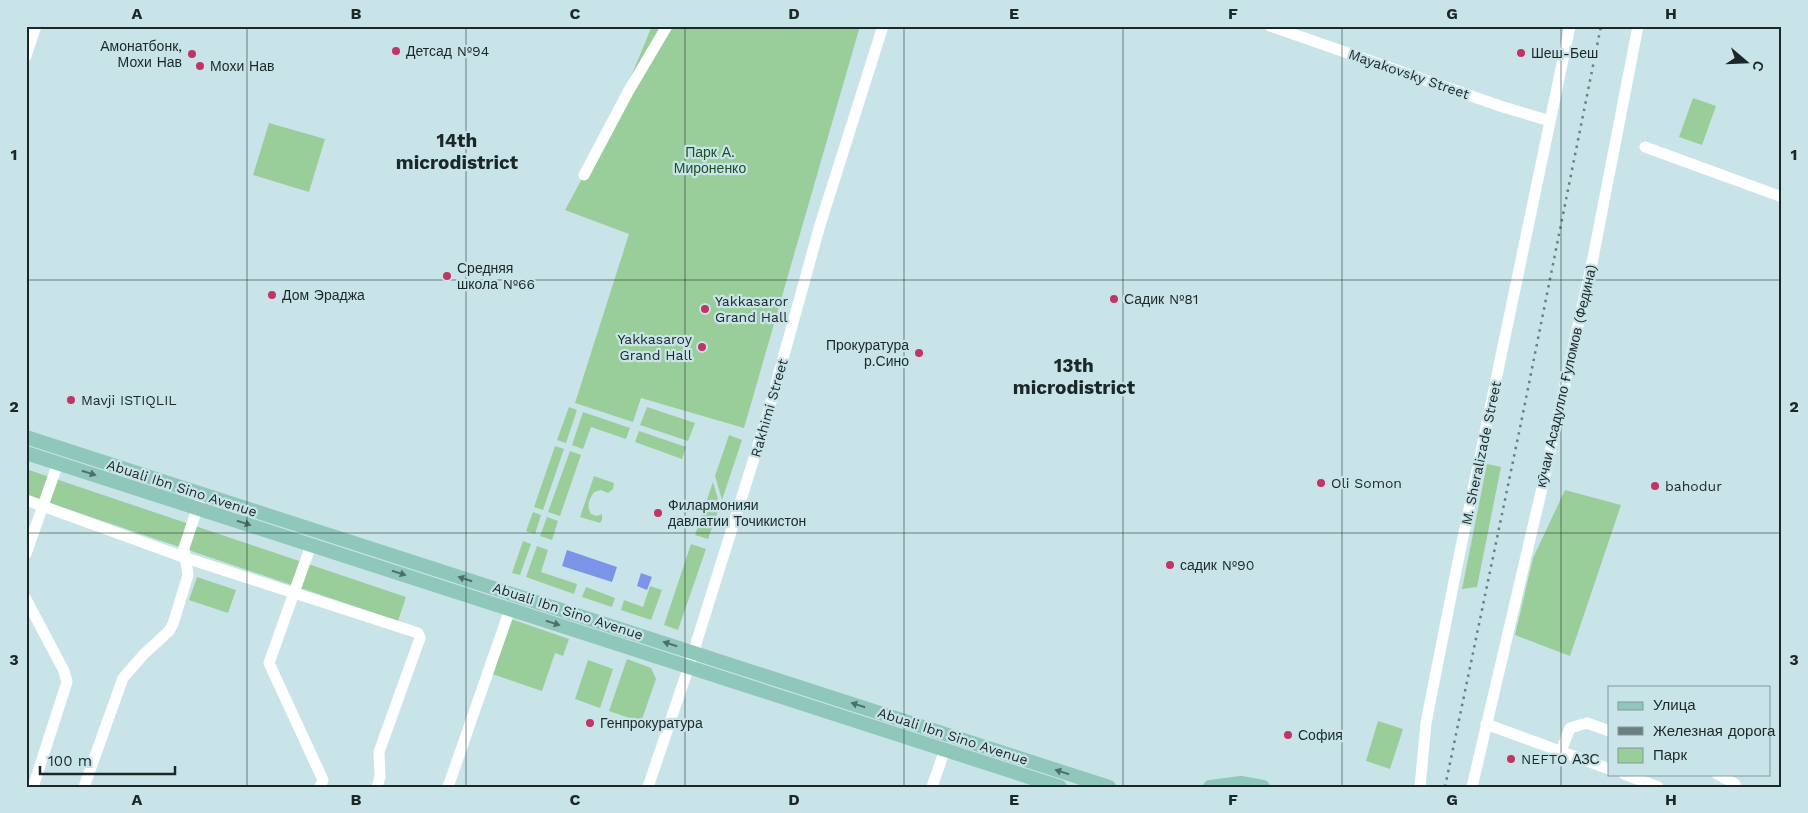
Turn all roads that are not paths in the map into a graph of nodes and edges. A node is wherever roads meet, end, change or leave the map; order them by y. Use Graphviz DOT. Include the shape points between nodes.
graph roads {
  1 [pos="36,26"];
  2 [pos="667,26"];
  3 [pos="1270,26"];
  4 [pos="1570,26"];
  5 [pos="1638,26"];
  6 [pos="882,27"];
  7 [pos="26,56"];
  8 [pos="1550,121"];
  9 [pos="1645,147"];
  10 [pos="584,175"];
  11 [pos="1782,197"];
  12 [pos="26,437"];
  13 [pos="26,453"];
  14 [pos="58,463"];
  15 [pos="202,494"];
  16 [pos="26,500"];
  17 [pos="43,505"];
  18 [pos="198,508"];
  19 [pos="311,545"];
  20 [pos="26,554"];
  21 [pos="186,558"];
  22 [pos="294,593"];
  23 [pos="26,599"];
  24 [pos="510,609"];
  25 [pos="693,651"];
  26 [pos="689,666"];
  27 [pos="1486,724"];
  28 [pos="1608,730"];
  29 [pos="945,750"];
  30 [pos="1561,751"];
  31 [pos="1608,769"];
  32 [pos="1629,776"];
  33 [pos="1720,776"];
  34 [pos="1237,785"];
  35 [pos="30,787"];
  36 [pos="84,787"];
  37 [pos="320,787"];
  38 [pos="377,787"];
  39 [pos="448,787"];
  40 [pos="648,787"];
  41 [pos="932,787"];
  42 [pos="1060,787"];
  43 [pos="1109,787"];
  44 [pos="1210,787"];
  45 [pos="1263,787"];
  46 [pos="1420,787"];
  47 [pos="1472,787"];
  48 [pos="1658,787"];
  49 [pos="1735,787"];
  1 -- 7 [label="street"];
  2 -- 10 [label="street"];
  3 -- 8 [label="street, Mayakovsky Street"];
  4 -- 8 [label="street"];
  5 -- 27 [label="street, кӯчаи Асадулло Ғуломов (Федина)" via="1593,258"];
  6 -- 25 [label="street, Rakhimi Street" via="820,225 749,488"];
  8 -- 46 [label="street, M. Sheralizade Street" via="1428,714"];
  9 -- 11 [label="street"];
  12 -- 15 [label="main road, Abuali Ibn Sino Avenue"];
  13 -- 14 [label="main road, Abuali Ibn Sino Avenue"];
  14 -- 17 [label="street"];
  14 -- 18 [label="main road, Abuali Ibn Sino Avenue, one-way"];
  15 -- 18 [label="street"];
  25 -- 15 [label="main road, Abuali Ibn Sino Avenue, one-way"];
  16 -- 17 [label="street"];
  17 -- 20 [label="street"];
  17 -- 21 [label="street"];
  18 -- 19 [label="main road, Abuali Ibn Sino Avenue, one-way"];
  18 -- 21 [label="street" via="184,548"];
  19 -- 22 [label="street"];
  19 -- 24 [label="main road, Abuali Ibn Sino Avenue, one-way"];
  21 -- 22 [label="street"];
  21 -- 36 [label="street" via="188,575 173,624 123,678"];
  22 -- 37 [label="street" via="269,663 323,780"];
  22 -- 38 [label="street" via="418,633 420,638 379,752"];
  23 -- 35 [label="street" via="67,682 34,784"];
  24 -- 26 [label="main road, Abuali Ibn Sino Avenue, one-way"];
  24 -- 39 [label="street"];
  25 -- 26 [label="street, Rakhimi Street"];
  43 -- 25 [label="main road, Abuali Ibn Sino Avenue, one-way"];
  26 -- 29 [label="main road, Abuali Ibn Sino Avenue"];
  26 -- 40 [label="street, Rakhimi Street"];
  27 -- 30 [label="street"];
  27 -- 47 [label="street, кӯчаи Асадулло Ғуломов (Федина)"];
  28 -- 30 [label="street" via="1586,724 1570,728"];
  29 -- 41 [label="street"];
  29 -- 42 [label="main road, Abuali Ibn Sino Avenue"];
  30 -- 31 [label="street"];
  32 -- 48 [label="street"];
  33 -- 49 [label="street"];
  34 -- 44 [label="main road"];
  34 -- 45 [label="main road"];
}
